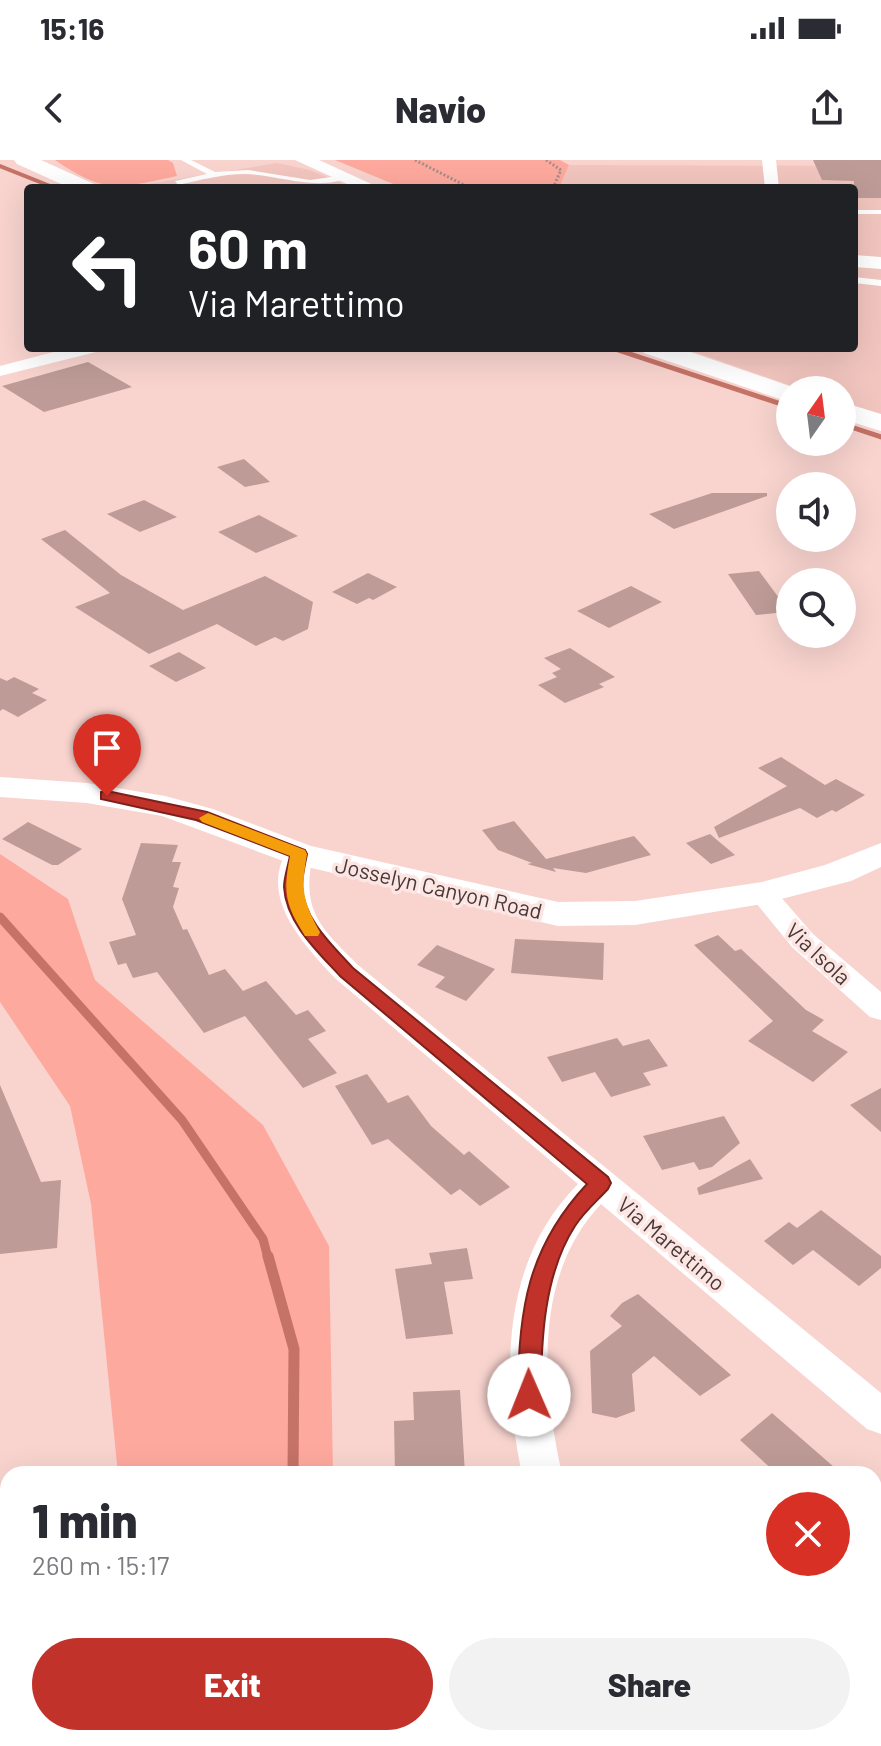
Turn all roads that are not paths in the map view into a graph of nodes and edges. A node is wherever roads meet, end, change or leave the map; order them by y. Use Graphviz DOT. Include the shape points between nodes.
graph roads {
  1 [pos="24,160"];
  2 [pos="36,160"];
  3 [pos="185,160"];
  4 [pos="304,160"];
  5 [pos="769,160"];
  6 [pos="215,175"];
  7 [pos="346,177"];
  8 [pos="178,183"];
  9 [pos="79,184"];
  10 [pos="81,184"];
  11 [pos="362,184"];
  12 [pos="772,184"];
  13 [pos="858,212"];
  14 [pos="881,212"];
  15 [pos="858,261"];
  16 [pos="881,263"];
  17 [pos="858,280"];
  18 [pos="881,283"];
  19 [pos="74,352"];
  20 [pos="665,352"];
  21 [pos="0,371"];
  22 [pos="776,388"];
  23 [pos="856,415"];
  24 [pos="881,423"];
  25 [pos="0,787"];
  26 [pos="299,854"];
  27 [pos="881,854"];
  28 [pos="762,893"];
  29 [pos="881,1009"];
  30 [pos="601,1183"];
  31 [pos="881,1417"];
  32 [pos="540,1466"];
  1 -- 9 [label="highway"];
  2 -- 10 [label="highway"];
  3 -- 6 [label="lane"];
  4 -- 7 [label="street"];
  5 -- 12 [label="street"];
  6 -- 7 [label="lane" via="268,173 310,182"];
  6 -- 8 [label="lane"];
  7 -- 11 [label="street"];
  13 -- 14 [label="lane"];
  15 -- 16 [label="street"];
  17 -- 18 [label="lane"];
  19 -- 21 [label="street"];
  20 -- 22 [label="highway"];
  23 -- 24 [label="highway"];
  25 -- 26 [label="street, Josselyn Canyon Road" via="165,806"];
  26 -- 28 [label="street, Josselyn Canyon Road" via="558,914 635,913"];
  26 -- 30 [label="street, Via Marettimo" via="293,888 315,938 347,972"];
  27 -- 28 [label="street, Josselyn Canyon Road" via="826,877"];
  28 -- 29 [label="street, Via Isola" via="803,941"];
  30 -- 31 [label="street, Via Marettimo"];
  30 -- 32 [label="street" via="557,1236 534,1311 528,1378"];
}
